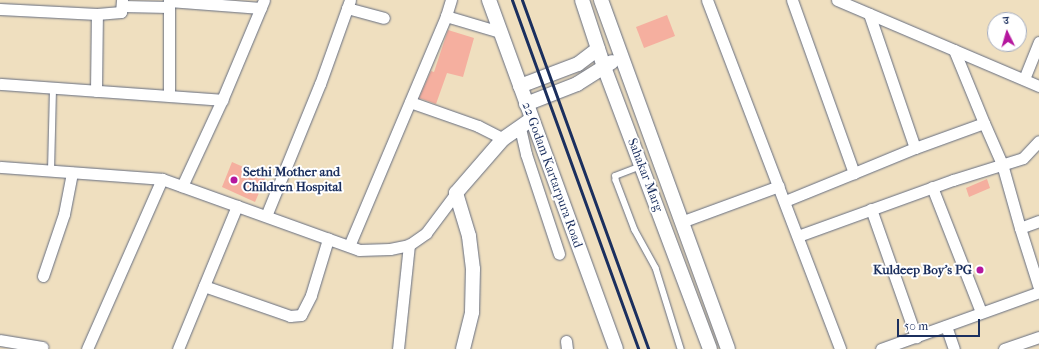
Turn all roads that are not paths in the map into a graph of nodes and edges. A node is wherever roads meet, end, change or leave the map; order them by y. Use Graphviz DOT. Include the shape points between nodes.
graph roads {
  1 [pos="451,0"];
  2 [pos="489,0"];
  3 [pos="582,0"];
  4 [pos="601,0"];
  5 [pos="707,0"];
  6 [pos="792,0"];
  7 [pos="837,0"];
  8 [pos="122,3"];
  9 [pos="169,3"];
  10 [pos="262,4"];
  11 [pos="349,4"];
  12 [pos="0,9"];
  13 [pos="97,14"];
  14 [pos="869,14"];
  15 [pos="446,16"];
  16 [pos="384,18"];
  17 [pos="500,32"];
  18 [pos="1039,42"];
  19 [pos="598,49"];
  20 [pos="954,50"];
  21 [pos="621,56"];
  22 [pos="604,67"];
  23 [pos="1024,80"];
  24 [pos="0,84"];
  25 [pos="520,86"];
  26 [pos="1039,86"];
  27 [pos="53,88"];
  28 [pos="96,91"];
  29 [pos="169,95"];
  30 [pos="222,100"];
  31 [pos="410,102"];
  32 [pos="526,104"];
  33 [pos="532,119"];
  34 [pos="984,123"];
  35 [pos="520,128"];
  36 [pos="503,139"];
  37 [pos="1039,141"];
  38 [pos="915,148"];
  39 [pos="1002,164"];
  40 [pos="643,166"];
  41 [pos="0,168"];
  42 [pos="51,171"];
  43 [pos="72,173"];
  44 [pos="854,173"];
  45 [pos="162,179"];
  46 [pos="182,186"];
  47 [pos="779,186"];
  48 [pos="932,187"];
  49 [pos="456,193"];
  50 [pos="785,201"];
  51 [pos="237,206"];
  52 [pos="872,209"];
  53 [pos="266,216"];
  54 [pos="1039,221"];
  55 [pos="681,222"];
  56 [pos="1020,228"];
  57 [pos="798,236"];
  58 [pos="328,239"];
  59 [pos="409,245"];
  60 [pos="349,246"];
  61 [pos="559,254"];
  62 [pos="43,276"];
  63 [pos="204,286"];
  64 [pos="1039,288"];
  65 [pos="1039,292"];
  66 [pos="981,312"];
  67 [pos="946,326"];
  68 [pos="1039,336"];
  69 [pos="916,337"];
  70 [pos="0,340"];
  71 [pos="42,347"];
  72 [pos="88,349"];
  73 [pos="178,349"];
  74 [pos="398,349"];
  75 [pos="463,349"];
  76 [pos="616,349"];
  77 [pos="681,349"];
  78 [pos="710,349"];
  79 [pos="728,349"];
  80 [pos="840,349"];
  81 [pos="882,349"];
  82 [pos="954,349"];
  83 [pos="1004,349"];
  1 -- 15 [label="street"];
  2 -- 17 [label="street, 22 Godam Kartarpura Road"];
  3 -- 19 [label="street, Sahakar Marg"];
  4 -- 21 [label="street, Sahakar Marg"];
  5 -- 47 [label="street"];
  6 -- 44 [label="street"];
  7 -- 14 [label="street"];
  8 -- 9 [label="street"];
  8 -- 13 [label="street" via="121,12"];
  9 -- 10 [label="street"];
  9 -- 29 [label="street"];
  10 -- 30 [label="street"];
  11 -- 16 [label="street"];
  11 -- 53 [label="street" via="320,84"];
  12 -- 13 [label="street"];
  13 -- 28 [label="street"];
  14 -- 20 [label="street"];
  14 -- 38 [label="street"];
  15 -- 17 [label="street"];
  15 -- 31 [label="street"];
  17 -- 25 [label="street, 22 Godam Kartarpura Road"];
  18 -- 23 [label="street"];
  19 -- 22 [label="street, Sahakar Marg"];
  19 -- 25 [label="street" via="578,64"];
  20 -- 23 [label="street"];
  20 -- 34 [label="street"];
  21 -- 22 [label="street"];
  21 -- 55 [label="street, Sahakar Marg"];
  22 -- 32 [label="street" via="577,84"];
  22 -- 40 [label="street, Sahakar Marg"];
  23 -- 26 [label="street"];
  24 -- 27 [label="street"];
  25 -- 32 [label="street, 22 Godam Kartarpura Road"];
  27 -- 28 [label="street"];
  27 -- 42 [label="lane"];
  28 -- 29 [label="street"];
  29 -- 30 [label="street"];
  30 -- 46 [label="street"];
  31 -- 36 [label="street" via="478,126"];
  31 -- 60 [label="street"];
  32 -- 33 [label="street, 22 Godam Kartarpura Road"];
  33 -- 35 [label="street"];
  33 -- 76 [label="street, 22 Godam Kartarpura Road"];
  34 -- 38 [label="street"];
  34 -- 39 [label="street"];
  35 -- 36 [label="street"];
  35 -- 61 [label="street"];
  36 -- 49 [label="street"];
  37 -- 39 [label="street" via="1023,158"];
  38 -- 44 [label="street"];
  39 -- 48 [label="street"];
  39 -- 56 [label="street"];
  40 -- 77 [label="lane" via="616,176 616,180 635,230 656,268"];
  40 -- 78 [label="street, Sahakar Marg"];
  41 -- 42 [label="street"];
  42 -- 43 [label="street"];
  43 -- 45 [label="street"];
  43 -- 62 [label="street" via="64,214"];
  44 -- 50 [label="street"];
  45 -- 46 [label="street"];
  45 -- 72 [label="street"];
  46 -- 51 [label="street"];
  47 -- 50 [label="street"];
  47 -- 55 [label="street"];
  48 -- 52 [label="street"];
  48 -- 66 [label="street"];
  49 -- 59 [label="street" via="426,233"];
  49 -- 75 [label="street" via="469,236 473,269 472,312"];
  50 -- 57 [label="street"];
  51 -- 53 [label="street"];
  51 -- 63 [label="street"];
  52 -- 57 [label="street"];
  52 -- 69 [label="street"];
  53 -- 58 [label="street"];
  54 -- 56 [label="street"];
  55 -- 79 [label="street, Sahakar Marg"];
  56 -- 64 [label="street"];
  57 -- 80 [label="street"];
  58 -- 60 [label="street"];
  58 -- 63 [label="street" via="311,295 301,315 290,316"];
  59 -- 60 [label="street" via="390,249 359,250"];
  59 -- 74 [label="street"];
  63 -- 73 [label="street"];
  65 -- 66 [label="street"];
  66 -- 67 [label="street"];
  67 -- 69 [label="street"];
  67 -- 82 [label="street"];
  68 -- 83 [label="street"];
  69 -- 81 [label="street"];
  70 -- 71 [label="street"];
}
